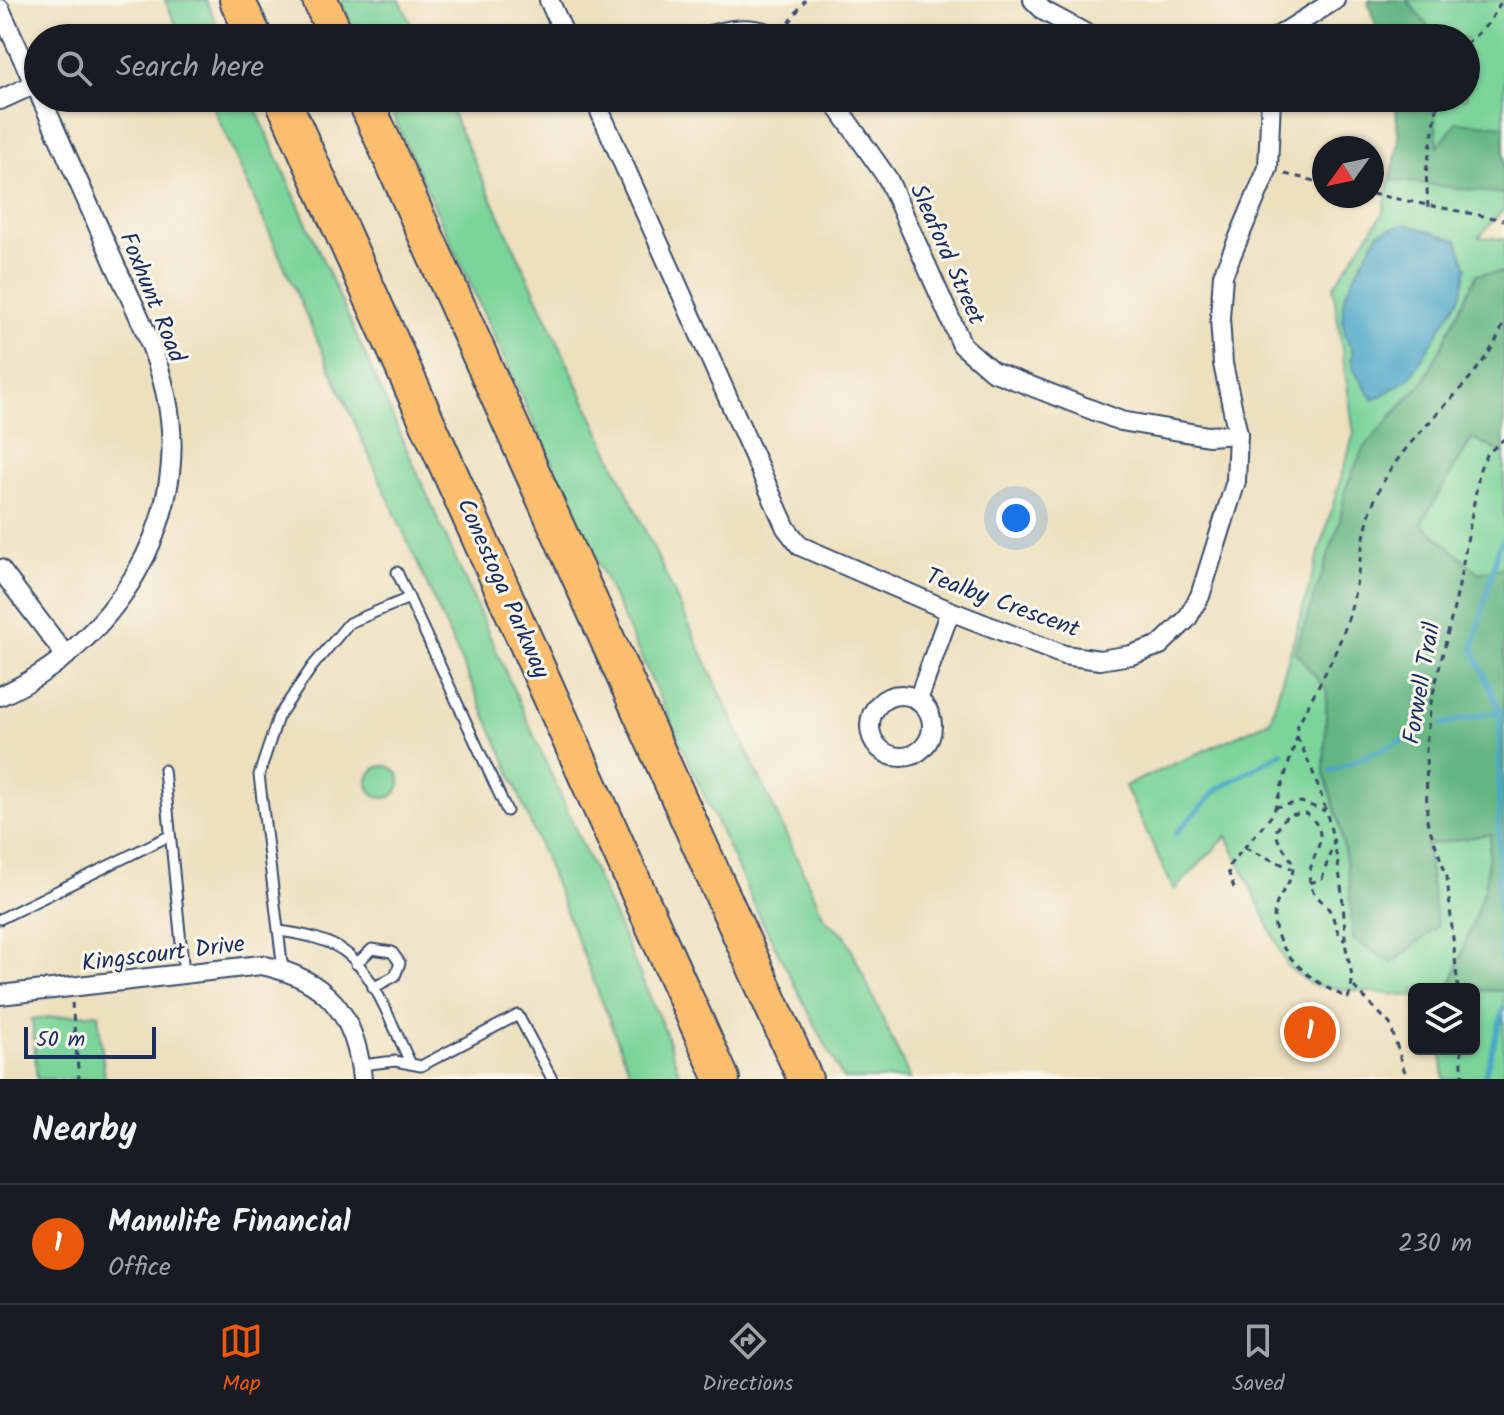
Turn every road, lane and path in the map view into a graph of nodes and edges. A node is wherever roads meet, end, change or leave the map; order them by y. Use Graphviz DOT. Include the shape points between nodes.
graph roads {
  1 [pos="237,0"];
  2 [pos="320,0"];
  3 [pos="549,0"];
  4 [pos="805,0"];
  5 [pos="1033,0"];
  6 [pos="1335,0"];
  7 [pos="1502,0"];
  8 [pos="0,9"];
  9 [pos="248,24"];
  10 [pos="331,24"];
  11 [pos="560,24"];
  12 [pos="789,24"];
  13 [pos="1068,24"];
  14 [pos="1297,24"];
  15 [pos="1480,31"];
  16 [pos="24,61"];
  17 [pos="24,94"];
  18 [pos="0,100"];
  19 [pos="47,112"];
  20 [pos="288,112"];
  21 [pos="370,112"];
  22 [pos="600,112"];
  23 [pos="841,112"];
  24 [pos="1270,112"];
  25 [pos="1437,112"];
  26 [pos="1268,168"];
  27 [pos="1312,180"];
  28 [pos="1384,197"];
  29 [pos="1428,207"];
  30 [pos="1504,220"];
  31 [pos="1504,322"];
  32 [pos="1238,434"];
  33 [pos="1504,439"];
  34 [pos="0,569"];
  35 [pos="397,572"];
  36 [pos="409,598"];
  37 [pos="950,611"];
  38 [pos="66,656"];
  39 [pos="0,696"];
  40 [pos="918,700"];
  41 [pos="1297,737"];
  42 [pos="164,770"];
  43 [pos="1275,807"];
  44 [pos="507,811"];
  45 [pos="1325,811"];
  46 [pos="169,836"];
  47 [pos="1335,838"];
  48 [pos="1244,848"];
  49 [pos="1293,869"];
  50 [pos="636,882"];
  51 [pos="1310,883"];
  52 [pos="1234,888"];
  53 [pos="0,919"];
  54 [pos="735,924"];
  55 [pos="279,931"];
  56 [pos="1345,941"];
  57 [pos="356,964"];
  58 [pos="283,970"];
  59 [pos="184,974"];
  60 [pos="1457,983"];
  61 [pos="1354,987"];
  62 [pos="70,988"];
  63 [pos="373,988"];
  64 [pos="0,995"];
  65 [pos="1461,1055"];
  66 [pos="410,1062"];
  67 [pos="362,1072"];
  68 [pos="79,1079"];
  69 [pos="552,1079"];
  70 [pos="702,1079"];
  71 [pos="722,1079"];
  72 [pos="805,1079"];
  73 [pos="820,1079"];
  74 [pos="1407,1079"];
  75 [pos="1463,1079"];
  1 -- 9 [label="highway"];
  2 -- 10 [label="highway"];
  3 -- 11 [label="street"];
  4 -- 12 [label="path"];
  5 -- 13 [label="street"];
  6 -- 14 [label="street"];
  7 -- 15 [label="path"];
  8 -- 16 [label="street, Foxhunt Road"];
  17 -- 18 [label="street"];
  19 -- 38 [label="street, Foxhunt Road" via="152,347 167,398 170,455 165,501 138,573 95,630"];
  20 -- 50 [label="highway, Conestoga Parkway"];
  21 -- 54 [label="highway"];
  22 -- 37 [label="street, Tealby Crescent" via="786,528 800,546"];
  23 -- 32 [label="street, Sleaford Street" via="888,179 962,345 992,371 1121,421 1208,436"];
  24 -- 26 [label="street, Tealby Crescent"];
  25 -- 29 [label="path" via="1426,172"];
  26 -- 27 [label="path"];
  26 -- 32 [label="street, Tealby Crescent" via="1223,275 1223,364"];
  28 -- 29 [label="path"];
  29 -- 30 [label="path"];
  31 -- 41 [label="path" via="1487,355 1398,456 1376,494 1348,620"];
  32 -- 37 [label="street, Tealby Crescent" via="1236,481 1200,596 1187,619 1160,645 1100,660 1064,655"];
  33 -- 60 [label="path, Forwell Trail" via="1486,455 1480,469 1426,744 1427,821 1447,877"];
  34 -- 38 [label="street"];
  35 -- 36 [label="lane"];
  36 -- 44 [label="lane"];
  36 -- 55 [label="lane" via="349,623 278,717 259,775"];
  37 -- 40 [label="street"];
  38 -- 39 [label="street, Foxhunt Road"];
  41 -- 43 [label="path"];
  41 -- 45 [label="path"];
  42 -- 46 [label="lane"];
  43 -- 45 [label="path" via="1301,802"];
  43 -- 48 [label="path"];
  45 -- 47 [label="path"];
  46 -- 53 [label="lane"];
  46 -- 59 [label="lane"];
  47 -- 51 [label="path" via="1322,879"];
  47 -- 56 [label="path"];
  48 -- 49 [label="path"];
  48 -- 52 [label="path" via="1227,868"];
  49 -- 51 [label="path" via="1276,831 1287,815 1306,813 1314,820 1320,841"];
  49 -- 61 [label="path" via="1278,899 1275,925 1285,954 1348,998"];
  50 -- 70 [label="highway"];
  50 -- 71 [label="highway, Conestoga Parkway"];
  51 -- 56 [label="path"];
  54 -- 72 [label="highway"];
  54 -- 73 [label="highway"];
  55 -- 57 [label="lane" via="311,936"];
  55 -- 58 [label="lane"];
  56 -- 61 [label="path"];
  57 -- 63 [label="lane"];
  57 -- 63 [label="lane" via="372,949 392,952 400,963 395,976"];
  58 -- 59 [label="street, Kingscourt Drive" via="261,965"];
  58 -- 67 [label="street, Kingscourt Drive" via="336,1002 352,1030"];
  59 -- 62 [label="street, Kingscourt Drive"];
  61 -- 74 [label="path" via="1390,1024"];
  62 -- 64 [label="street, Kingscourt Drive"];
  62 -- 68 [label="path"];
  63 -- 66 [label="lane"];
  65 -- 75 [label="path"];
  66 -- 67 [label="lane"];
  66 -- 69 [label="lane" via="421,1066 518,1015"];
}
